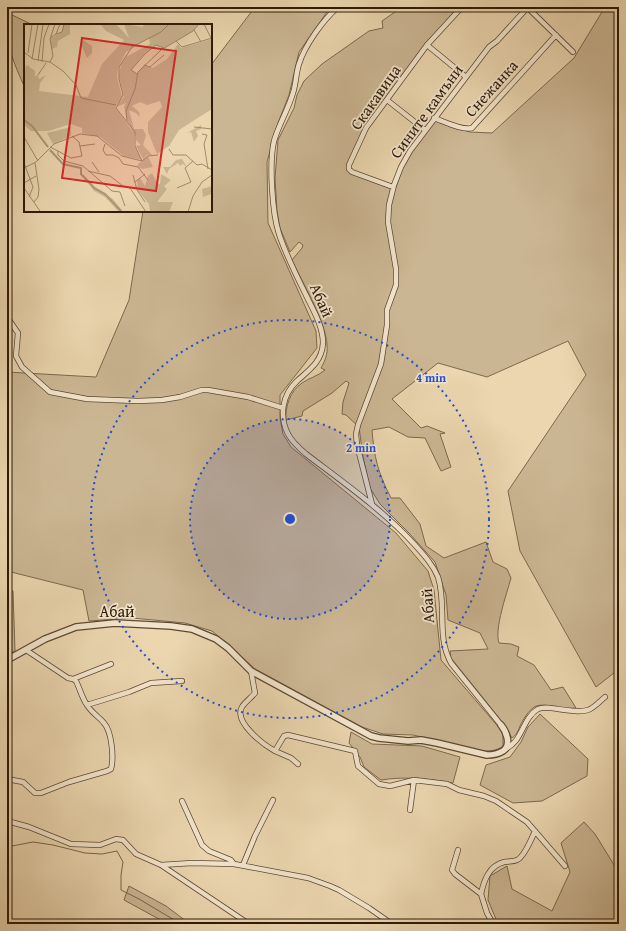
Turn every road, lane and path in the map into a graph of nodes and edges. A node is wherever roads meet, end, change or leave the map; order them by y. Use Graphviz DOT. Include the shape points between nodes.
graph roads {
  1 [pos="338,7"];
  2 [pos="462,7"];
  3 [pos="527,7"];
  4 [pos="556,35"];
  5 [pos="427,45"];
  6 [pos="573,52"];
  7 [pos="466,77"];
  8 [pos="387,100"];
  9 [pos="434,118"];
  10 [pos="425,130"];
  11 [pos="393,187"];
  12 [pos="7,317"];
  13 [pos="283,408"];
  14 [pos="372,504"];
  15 [pos="26,650"];
  16 [pos="7,660"];
  17 [pos="111,664"];
  18 [pos="251,670"];
  19 [pos="73,679"];
  20 [pos="182,681"];
  21 [pos="605,697"];
  22 [pos="87,705"];
  23 [pos="501,725"];
  24 [pos="505,749"];
  25 [pos="275,750"];
  26 [pos="298,764"];
  27 [pos="7,778"];
  28 [pos="414,780"];
  29 [pos="273,800"];
  30 [pos="182,801"];
  31 [pos="410,810"];
  32 [pos="7,821"];
  33 [pos="535,831"];
  34 [pos="458,850"];
  35 [pos="234,864"];
  36 [pos="161,865"];
  37 [pos="243,865"];
  38 [pos="565,866"];
  39 [pos="481,894"];
  40 [pos="249,924"];
  41 [pos="392,924"];
  42 [pos="493,924"];
  1 -- 13 [label="street, Абай" via="322,24 304,51 294,92 274,142 272,155 273,201 279,233 316,317 323,344 319,359 290,389"];
  2 -- 5 [label="street, Скакавица"];
  3 -- 4 [label="street"];
  3 -- 7 [label="street, Сините камъни" via="489,47"];
  4 -- 6 [label="street"];
  4 -- 9 [label="street, Снежанка" via="472,128"];
  5 -- 7 [label="street"];
  5 -- 8 [label="street, Скакавица"];
  7 -- 9 [label="street, Сините камъни"];
  8 -- 10 [label="street"];
  8 -- 11 [label="street, Скакавица" via="366,128 349,169"];
  9 -- 10 [label="street, Сините камъни"];
  10 -- 11 [label="street, Сините камъни" via="401,167"];
  11 -- 14 [label="street, Сините камъни" via="388,222 396,285 387,310 381,364 356,434"];
  12 -- 13 [label="street" via="18,333 16,356 22,367 50,392 87,399 138,401 162,400 208,390 248,397"];
  13 -- 14 [label="street, Абай" via="285,426 295,444"];
  14 -- 23 [label="street, Абай" via="406,535 432,566 438,577 440,589 446,656"];
  15 -- 16 [label="street, Абай"];
  15 -- 18 [label="street, Абай" via="61,631 88,625 115,623 171,626 192,629 216,639"];
  15 -- 19 [label="street"];
  17 -- 19 [label="street"];
  18 -- 24 [label="street, Абай" via="375,737 426,741 487,755"];
  18 -- 25 [label="street" via="255,693 242,706 242,721 257,739"];
  19 -- 22 [label="street"];
  20 -- 22 [label="street" via="151,683"];
  21 -- 24 [label="street" via="588,710 575,712 538,709 515,743"];
  22 -- 27 [label="street" via="107,728 112,747 111,769 41,793 35,793 23,782"];
  23 -- 24 [label="street, Абай" via="507,735"];
  25 -- 26 [label="street"];
  25 -- 28 [label="street" via="284,736 312,740 355,751 358,766 380,784 390,786"];
  28 -- 31 [label="street"];
  28 -- 33 [label="street" via="447,784 496,801 527,822"];
  29 -- 37 [label="street"];
  30 -- 35 [label="street" via="202,846 231,860"];
  32 -- 36 [label="street" via="71,844 100,845 116,839 123,840 136,854"];
  33 -- 38 [label="street"];
  33 -- 39 [label="street" via="517,860 496,866 488,874"];
  34 -- 39 [label="street" via="452,870 454,874"];
  35 -- 36 [label="street"];
  35 -- 37 [label="street"];
  36 -- 40 [label="street"];
  37 -- 41 [label="street" via="308,878 330,886"];
  39 -- 42 [label="street"];
}
